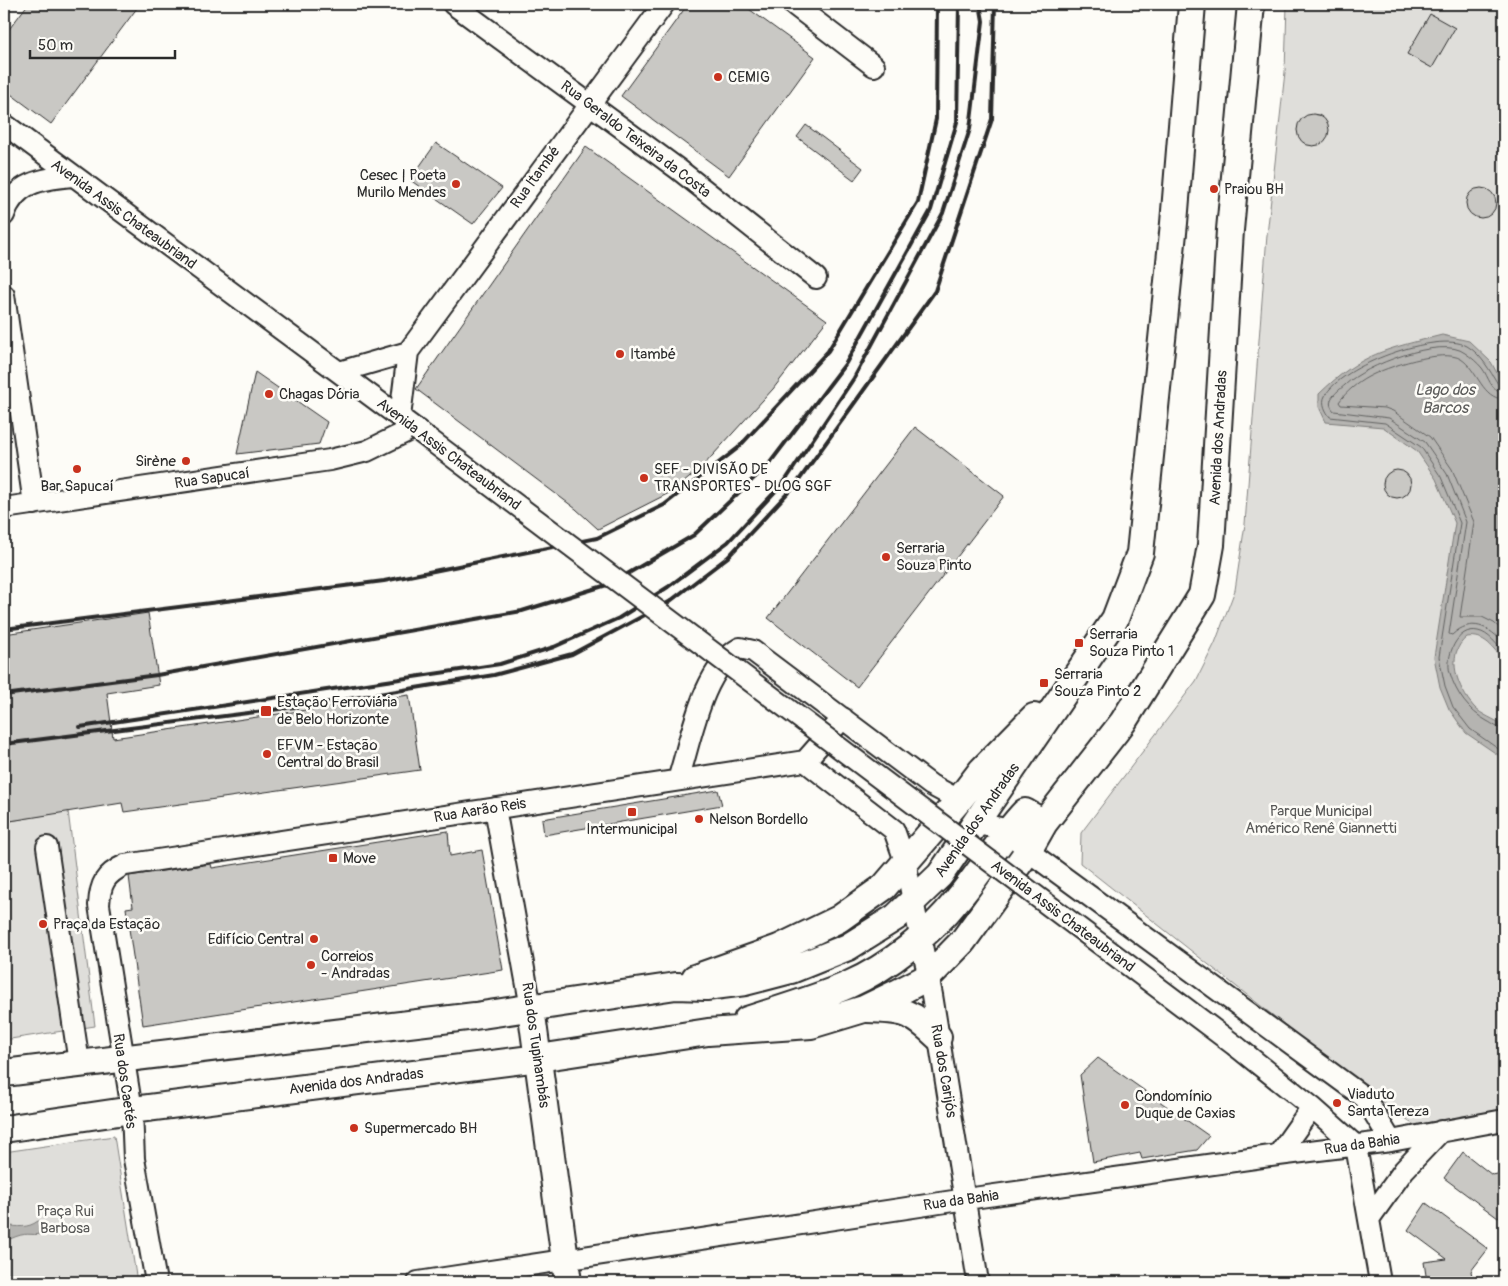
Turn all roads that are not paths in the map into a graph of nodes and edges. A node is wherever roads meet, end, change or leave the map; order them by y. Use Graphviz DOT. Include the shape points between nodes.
graph roads {
  1 [pos="453,4"];
  2 [pos="664,4"];
  3 [pos="793,4"];
  4 [pos="1192,4"];
  5 [pos="1251,4"];
  6 [pos="874,66"];
  7 [pos="589,104"];
  8 [pos="4,124"];
  9 [pos="72,176"];
  10 [pos="4,215"];
  11 [pos="816,278"];
  12 [pos="4,295"];
  13 [pos="408,352"];
  14 [pos="339,372"];
  15 [pos="410,425"];
  16 [pos="34,504"];
  17 [pos="4,508"];
  18 [pos="1080,670"];
  19 [pos="843,718"];
  20 [pos="805,761"];
  21 [pos="678,780"];
  22 [pos="959,800"];
  23 [pos="495,808"];
  24 [pos="981,816"];
  25 [pos="1026,822"];
  26 [pos="47,847"];
  27 [pos="1028,851"];
  28 [pos="905,861"];
  29 [pos="104,880"];
  30 [pos="913,900"];
  31 [pos="921,937"];
  32 [pos="928,977"];
  33 [pos="676,986"];
  34 [pos="531,1008"];
  35 [pos="864,1009"];
  36 [pos="708,1032"];
  37 [pos="938,1037"];
  38 [pos="122,1057"];
  39 [pos="539,1058"];
  40 [pos="79,1063"];
  41 [pos="4,1073"];
  42 [pos="1365,1098"];
  43 [pos="1312,1107"];
  44 [pos="132,1110"];
  45 [pos="1504,1120"];
  46 [pos="4,1129"];
  47 [pos="1441,1130"];
  48 [pos="1391,1141"];
  49 [pos="1356,1146"];
  50 [pos="1278,1155"];
  51 [pos="966,1199"];
  52 [pos="1369,1219"];
  53 [pos="566,1270"];
  54 [pos="156,1282"];
  55 [pos="418,1282"];
  56 [pos="978,1282"];
  57 [pos="1380,1282"];
  1 -- 7 [label="street, Rua Geraldo Teixeira da Costa"];
  2 -- 7 [label="street, Rua Itambé"];
  3 -- 6 [label="street"];
  4 -- 18 [label="main road, Avenida dos Andradas" via="1174,223 1140,553 1115,619"];
  5 -- 25 [label="main road, Avenida dos Andradas" via="1230,230 1211,545 1202,596 1122,722"];
  7 -- 11 [label="street, Rua Geraldo Teixeira da Costa" via="678,169"];
  7 -- 13 [label="street, Rua Itambé"];
  8 -- 9 [label="street, Avenida Assis Chateaubriand"];
  9 -- 10 [label="street" via="43,179 18,190"];
  9 -- 14 [label="street, Avenida Assis Chateaubriand"];
  12 -- 16 [label="street"];
  13 -- 14 [label="street"];
  13 -- 15 [label="street, Rua Itambé"];
  14 -- 15 [label="street, Avenida Assis Chateaubriand"];
  15 -- 16 [label="street, Rua Sapucaí" via="367,451 330,460"];
  15 -- 43 [label="street, Avenida Assis Chateaubriand, bridge"];
  16 -- 17 [label="street, Rua Sapucaí"];
  18 -- 22 [label="main road, Avenida dos Andradas" via="982,770"];
  18 -- 24 [label="main road, Avenida dos Andradas"];
  19 -- 20 [label="street"];
  19 -- 21 [label="street" via="753,651 740,648 730,654 707,687"];
  19 -- 22 [label="street" via="931,785"];
  20 -- 21 [label="street, Rua Aarão Reis"];
  20 -- 28 [label="street" via="894,830"];
  21 -- 23 [label="street, Rua Aarão Reis"];
  22 -- 24 [label="main road"];
  22 -- 28 [label="main road, Avenida dos Andradas"];
  23 -- 29 [label="street, Rua Aarão Reis" via="125,866 112,871"];
  23 -- 34 [label="street, Rua dos Tupinambás"];
  24 -- 25 [label="main road" via="1008,805"];
  24 -- 30 [label="main road, Avenida dos Andradas" via="940,875"];
  25 -- 27 [label="main road, Avenida dos Andradas"];
  25 -- 31 [label="main road, Avenida dos Andradas"];
  26 -- 40 [label="street"];
  27 -- 32 [label="main road, Avenida dos Andradas" via="963,941"];
  27 -- 42 [label="street, Avenida Assis Chateaubriand"];
  28 -- 30 [label="street, Rua dos Carijós"];
  28 -- 33 [label="main road, Avenida dos Andradas" via="884,887 839,919 779,948"];
  29 -- 38 [label="street, Rua dos Caetés" via="99,905"];
  30 -- 31 [label="street, Rua dos Carijós"];
  30 -- 33 [label="main road, Avenida dos Andradas" via="896,917 848,947 791,970 745,982 706,987"];
  31 -- 32 [label="street, Rua dos Carijós"];
  31 -- 36 [label="main road, Avenida dos Andradas" via="884,965 848,985"];
  32 -- 35 [label="main road, Avenida dos Andradas"];
  32 -- 37 [label="street, Rua dos Carijós"];
  33 -- 34 [label="main road, Avenida dos Andradas"];
  34 -- 38 [label="main road, Avenida dos Andradas"];
  34 -- 39 [label="main road, Rua dos Tupinambás"];
  35 -- 36 [label="main road, Avenida dos Andradas" via="811,1025"];
  35 -- 37 [label="main road" via="900,1010 920,1020"];
  36 -- 39 [label="main road, Avenida dos Andradas"];
  37 -- 51 [label="street, Rua dos Carijós"];
  38 -- 40 [label="main road, Avenida dos Andradas"];
  38 -- 44 [label="street, Rua dos Caetés"];
  39 -- 44 [label="main road, Avenida dos Andradas"];
  39 -- 53 [label="main road, Rua dos Tupinambás"];
  40 -- 41 [label="main road, Avenida dos Andradas"];
  42 -- 48 [label="street, Avenida Assis Chateaubriand"];
  42 -- 49 [label="street" via="1365,1129"];
  43 -- 49 [label="street, Avenida Assis Chateaubriand"];
  43 -- 50 [label="street"];
  44 -- 46 [label="main road, Avenida dos Andradas"];
  44 -- 54 [label="street, Rua dos Caetés" via="134,1159"];
  45 -- 47 [label="street, Rua da Bahia"];
  47 -- 48 [label="street, Rua da Bahia"];
  47 -- 52 [label="street" via="1404,1170"];
  48 -- 49 [label="street, Rua da Bahia"];
  49 -- 50 [label="street, Rua da Bahia"];
  49 -- 52 [label="street"];
  50 -- 51 [label="street, Rua da Bahia"];
  51 -- 53 [label="street, Rua da Bahia"];
  51 -- 56 [label="street, Rua dos Carijós"];
  52 -- 57 [label="street"];
  53 -- 55 [label="street, Rua da Bahia"];
}
